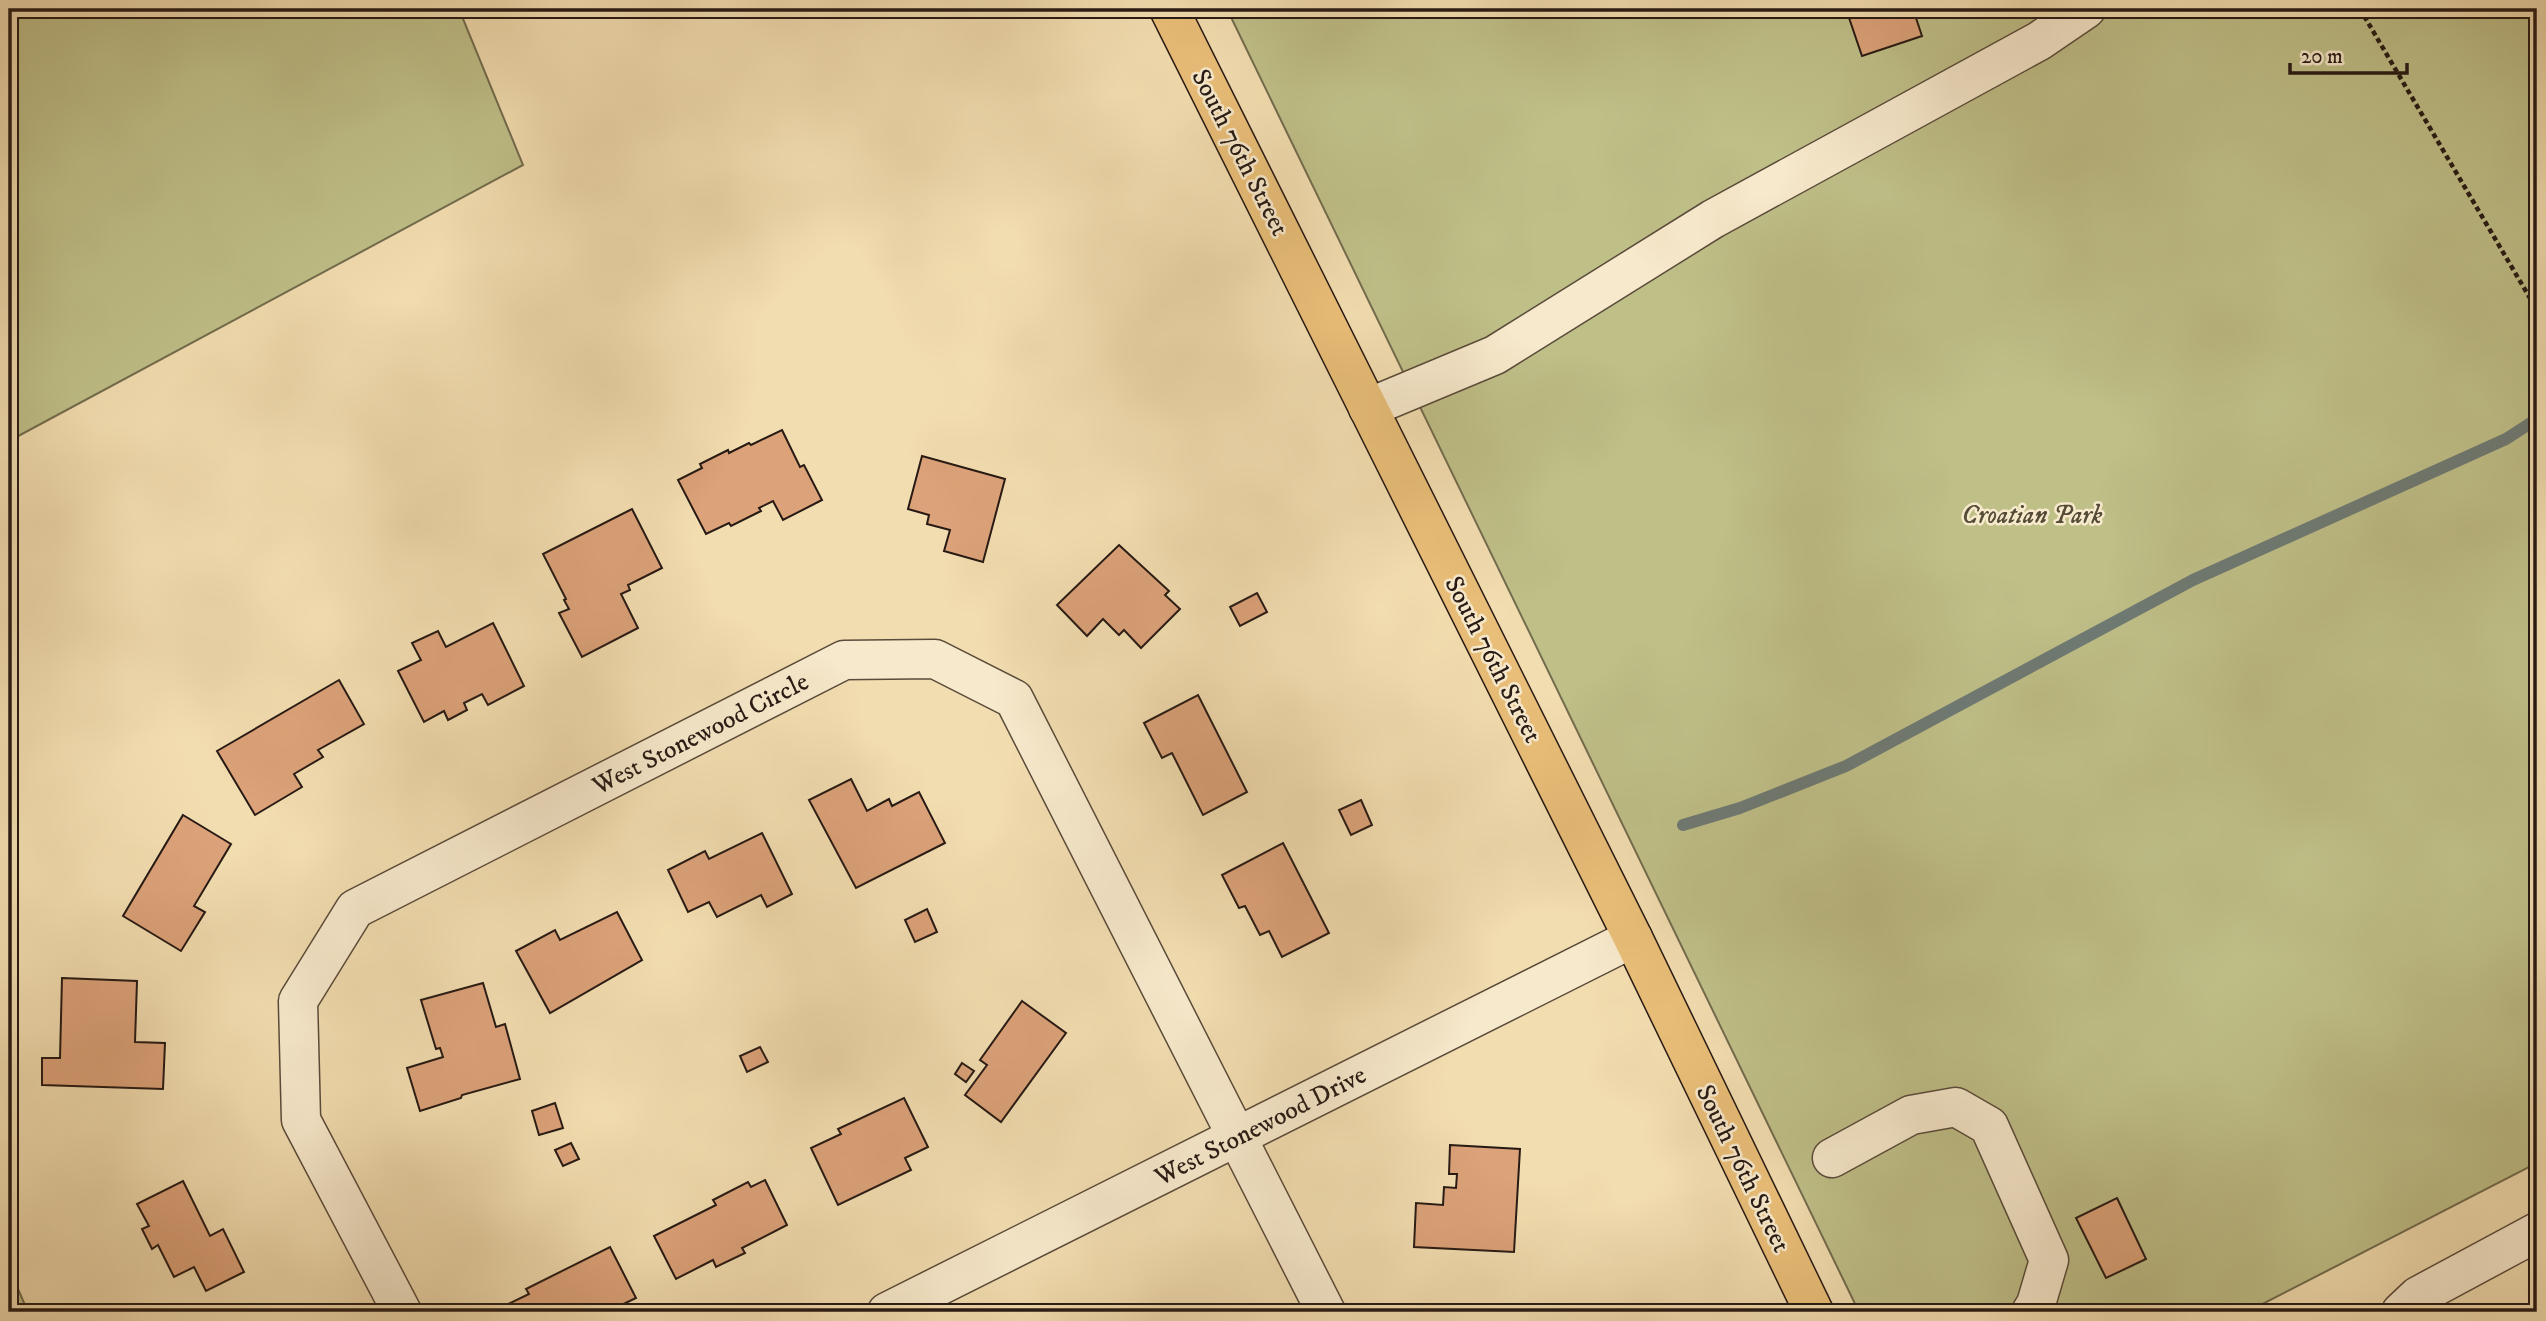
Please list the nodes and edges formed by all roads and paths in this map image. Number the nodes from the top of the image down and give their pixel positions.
1 (1169, 9) edge
2 (2086, 9) edge
3 (2360, 9) edge
4 (2537, 310) edge
5 (1368, 408) junction
6 (1633, 938) junction
7 (1237, 1137) junction
8 (1832, 1158) dead end
9 (2537, 1232) edge
10 (402, 1312) edge
11 (887, 1312) edge
12 (1326, 1312) edge
13 (1814, 1312) edge
14 (2031, 1312) edge
15 (2401, 1312) edge

1 - 5 main road, South 76th Street
2 - 5 street
3 - 4 path
5 - 6 main road, South 76th Street
6 - 7 street, West Stonewood Drive
6 - 13 main road, South 76th Street
7 - 10 street, West Stonewood Circle
7 - 11 street, West Stonewood Drive
7 - 12 street, West Stonewood Circle
8 - 14 street
9 - 15 street

